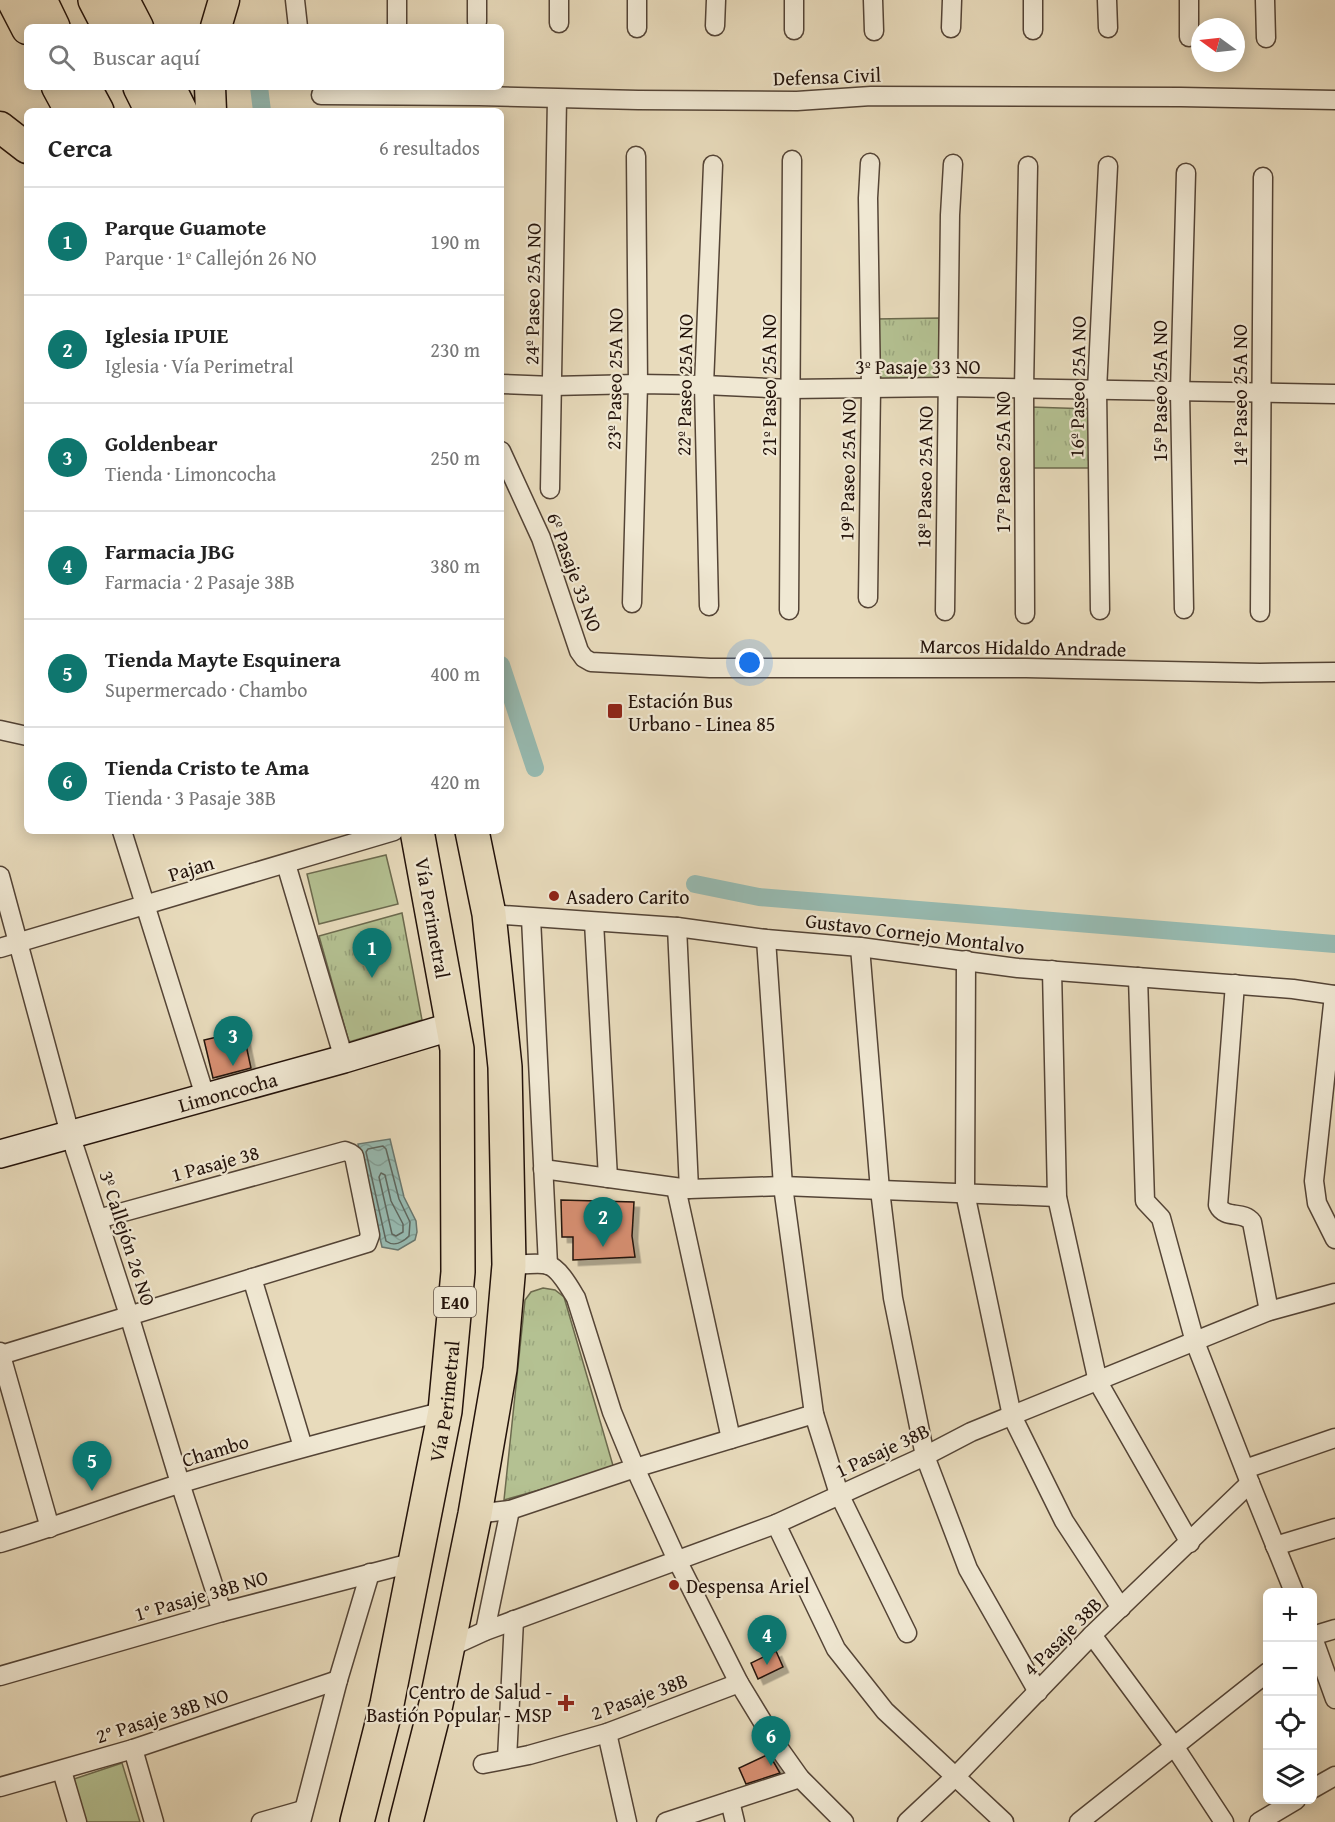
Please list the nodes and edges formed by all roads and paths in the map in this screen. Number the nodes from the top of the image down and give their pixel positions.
1 (12, 0) edge
2 (40, 0) edge
3 (95, 0) edge
4 (124, 0) edge
5 (224, 0) edge
6 (295, 0) edge
7 (398, 0) edge
8 (477, 0) edge
9 (559, 0) edge
10 (637, 0) edge
11 (716, 0) edge
12 (794, 0) edge
13 (873, 0) edge
14 (952, 0) edge
15 (1033, 0) edge
16 (1107, 0) edge
17 (1189, 0) edge
18 (1265, 0) edge
19 (477, 22) dead end
20 (559, 23) dead end
21 (24, 24) edge
22 (52, 24) edge
23 (107, 24) edge
24 (136, 24) edge
25 (217, 24) edge
26 (298, 24) edge
27 (397, 24) edge
28 (716, 26) dead end
29 (637, 28) dead end
30 (951, 28) dead end
31 (1108, 28) dead end
32 (794, 30) dead end
33 (1033, 30) dead end
34 (874, 31) dead end
35 (1189, 37) dead end
36 (1266, 38) dead end
37 (59, 90) edge
38 (86, 90) edge
39 (142, 90) edge
40 (172, 90) edge
41 (210, 90) edge
42 (320, 91) edge
43 (394, 97) edge
44 (557, 99) junction
45 (1335, 100) edge
46 (479, 103) edge
47 (68, 108) edge
48 (95, 108) edge
49 (150, 108) edge
50 (180, 108) edge
51 (211, 108) edge
52 (328, 108) edge
53 (0, 127) edge
54 (24, 146) edge
55 (636, 156) dead end
56 (792, 160) dead end
57 (870, 163) dead end
58 (952, 164) dead end
59 (713, 165) dead end
60 (1028, 166) dead end
61 (1108, 166) dead end
62 (1186, 173) dead end
63 (1263, 177) dead end
64 (504, 384) edge
65 (638, 384) junction
66 (704, 385) junction
67 (553, 386) junction
68 (948, 387) junction
69 (871, 388) junction
70 (790, 389) junction
71 (1024, 389) junction
72 (1097, 390) junction
73 (1180, 392) junction
74 (1261, 393) junction
75 (1335, 394) edge
76 (504, 458) edge
77 (550, 489) dead end
78 (868, 598) dead end
79 (632, 603) dead end
80 (709, 606) dead end
81 (789, 609) dead end
82 (1184, 609) dead end
83 (1100, 610) dead end
84 (945, 611) dead end
85 (1260, 612) dead end
86 (1025, 615) dead end
87 (710, 668) joint
88 (1335, 672) edge
89 (0, 730) edge
90 (24, 735) edge
91 (123, 834) edge
92 (384, 834) edge
93 (418, 834) edge
94 (473, 834) edge
95 (286, 864) junction
96 (0, 876) edge
97 (145, 906) junction
98 (489, 915) junction
99 (531, 918) junction
100 (594, 922) junction
101 (677, 927) junction
102 (766, 939) junction
103 (18, 943) junction
104 (860, 947) junction
105 (0, 948) edge
106 (966, 960) junction
107 (1052, 970) junction
108 (1138, 977) junction
109 (1235, 984) junction
110 (1335, 995) edge
111 (453, 1026) junction
112 (344, 1059) junction
113 (205, 1096) junction
114 (70, 1134) junction
115 (0, 1154) edge
116 (543, 1169) junction
117 (608, 1178) junction
118 (783, 1186) junction
119 (683, 1188) junction
120 (880, 1190) junction
121 (965, 1193) junction
122 (1057, 1197) junction
123 (98, 1219) junction
124 (1335, 1239) edge
125 (508, 1265) junction
126 (548, 1265) junction
127 (252, 1278) junction
128 (1335, 1293) edge
129 (1269, 1311) junction
130 (129, 1315) junction
131 (1195, 1342) junction
132 (1, 1353) edge
133 (1098, 1382) junction
134 (445, 1411) junction
135 (814, 1414) junction
136 (1012, 1416) junction
137 (1335, 1438) edge
138 (731, 1439) junction
139 (303, 1447) junction
140 (925, 1456) junction
141 (635, 1468) junction
142 (1247, 1476) junction
143 (180, 1484) junction
144 (839, 1494) junction
145 (510, 1510) junction
146 (475, 1514) junction
147 (776, 1524) junction
148 (50, 1528) junction
149 (1335, 1528) edge
150 (0, 1543) edge
151 (1190, 1543) junction
152 (1275, 1546) junction
153 (677, 1560) junction
154 (415, 1562) junction
155 (370, 1573) junction
156 (1292, 1588) edge
157 (1121, 1608) junction
158 (222, 1612) junction
159 (514, 1620) junction
160 (1335, 1629) edge
161 (485, 1631) junction
162 (907, 1633) dead end
163 (1092, 1635) junction
164 (1317, 1635) edge
165 (1315, 1642) edge
166 (448, 1647) junction
167 (0, 1676) edge
168 (1263, 1676) edge
169 (338, 1680) junction
170 (739, 1683) junction
171 (1038, 1692) junction
172 (1335, 1700) edge
173 (607, 1733) junction
174 (1174, 1746) junction
175 (133, 1749) junction
176 (507, 1759) junction
177 (483, 1764) dead end
178 (62, 1771) junction
179 (1335, 1776) edge
180 (955, 1777) junction
181 (800, 1778) junction
182 (1317, 1786) edge
183 (0, 1787) edge
184 (730, 1801) junction
185 (1289, 1804) edge
186 (302, 1816) edge
187 (77, 1822) edge
188 (154, 1822) edge
189 (261, 1822) edge
190 (357, 1822) edge
191 (406, 1822) edge
192 (627, 1822) edge
193 (666, 1822) edge
194 (735, 1822) edge
195 (844, 1822) edge
196 (907, 1822) edge
197 (1004, 1822) edge
198 (1079, 1822) edge
199 (1224, 1822) edge
200 (1259, 1822) edge

1 - 21 main road
2 - 22 highway
3 - 23 highway
4 - 24 main road
5 - 25 main road
6 - 26 street
7 - 27 street
8 - 19 street
9 - 20 street
10 - 29 street
11 - 28 street
12 - 32 street
13 - 34 street
14 - 30 street
15 - 33 street
16 - 31 street
17 - 35 street
18 - 36 street
37 - 47 main road
38 - 48 highway
39 - 49 highway
40 - 50 main road
41 - 51 main road
42 - 43 street, Defensa Civil
42 - 52 street
43 - 46 street, Defensa Civil
44 - 45 street, Defensa Civil
44 - 46 street, Defensa Civil
44 - 67 street, 24º Paseo 25A NO
53 - 54 main road
55 - 65 street, 23º Paseo 25A NO
56 - 70 street, 21º Paseo 25A NO
57 - 69 street, 19º Paseo 25A NO
58 - 68 street, 18º Paseo 25A NO
59 - 66 street, 22º Paseo 25A NO
60 - 71 street, 17º Paseo 25A NO
61 - 72 street, 16º Paseo 25A NO
62 - 73 street, 15º Paseo 25A NO
63 - 74 street, 14º Paseo 25A NO
64 - 67 street, 3º Pasaje 33 NO
65 - 66 street, 3º Pasaje 33 NO
65 - 67 street, 3º Pasaje 33 NO
65 - 79 street, 23º Paseo 25A NO
66 - 70 street, 3º Pasaje 33 NO
66 - 80 street, 22º Paseo 25A NO
67 - 77 street, 24º Paseo 25A NO
68 - 69 street, 3º Pasaje 33 NO
68 - 71 street, 3º Pasaje 33 NO
68 - 84 street, 18º Paseo 25A NO
69 - 70 street, 3º Pasaje 33 NO
69 - 78 street, 19º Paseo 25A NO
70 - 81 street, 21º Paseo 25A NO
71 - 72 street, 3º Pasaje 33 NO
71 - 86 street, 17º Paseo 25A NO
72 - 73 street, 3º Pasaje 33 NO
72 - 83 street, 16º Paseo 25A NO
73 - 74 street, 3º Pasaje 33 NO
73 - 82 street, 15º Paseo 25A NO
74 - 75 street, 3º Pasaje 33 NO
74 - 85 street, 14º Paseo 25A NO
76 - 87 street, 6º Pasaje 33 NO
87 - 88 street, Marcos Hidaldo Andrade
89 - 90 street
91 - 97 street
92 - 95 street, Pajan
93 - 111 highway, Vía Perimetral / E40
94 - 98 highway, E40
95 - 97 street, Pajan
95 - 112 street
96 - 103 street, 3º Callejón 26 NO
97 - 103 street, Pajan
97 - 113 street
98 - 99 street, Gustavo Cornejo Montalvo
98 - 125 highway, E40
99 - 100 street, Gustavo Cornejo Montalvo
99 - 116 street
100 - 101 street, Gustavo Cornejo Montalvo
100 - 117 street
101 - 102 street, Gustavo Cornejo Montalvo
101 - 119 street
102 - 104 street, Gustavo Cornejo Montalvo
102 - 118 street
103 - 105 street, Pajan
103 - 114 street, 3º Callejón 26 NO
104 - 106 street, Gustavo Cornejo Montalvo
104 - 120 street
106 - 107 street, Gustavo Cornejo Montalvo
106 - 121 street
107 - 108 street, Gustavo Cornejo Montalvo
107 - 122 street
108 - 109 street, Gustavo Cornejo Montalvo
108 - 131 street
109 - 110 street, Gustavo Cornejo Montalvo
109 - 129 street
110 - 124 street
111 - 112 street, Limoncocha
111 - 134 highway, Vía Perimetral / E40
112 - 113 street, Limoncocha
113 - 114 street, Limoncocha
114 - 115 street, Limoncocha
114 - 123 street, 3º Callejón 26 NO
116 - 117 street
116 - 126 street
117 - 119 street
118 - 119 street
118 - 120 street
118 - 135 street
119 - 138 street
120 - 121 street
120 - 140 street
121 - 122 street
121 - 136 street
122 - 133 street
123 - 127 street, 1 Pasaje 38
123 - 130 street, 3º Callejón 26 NO
125 - 126 street
125 - 146 highway, E40
126 - 141 street
127 - 130 street
127 - 139 street
128 - 129 street, 1 Pasaje 38B
129 - 131 street, 1 Pasaje 38B
130 - 132 street
130 - 143 street, 3º Callejón 26 NO
131 - 133 street, 1 Pasaje 38B
131 - 142 street
132 - 148 street
133 - 136 street, 1 Pasaje 38B
133 - 151 street
134 - 139 street, Chambo
134 - 154 highway, Vía Perimetral / E40
135 - 138 street
135 - 144 street
136 - 140 street, 1 Pasaje 38B
136 - 157 street
137 - 142 street, 4 Pasaje 38B
138 - 141 street
139 - 143 street, Chambo
140 - 144 street, 1 Pasaje 38B
140 - 171 street
141 - 145 street
141 - 153 street
142 - 151 street, 4 Pasaje 38B
142 - 152 street
143 - 148 street, Chambo
143 - 158 street, 3º Callejón 26 NO
144 - 147 street, 1 Pasaje 38B
144 - 162 street
145 - 146 street
145 - 161 street
146 - 166 highway, E40
147 - 153 street, 1 Pasaje 38B
147 - 180 street
148 - 150 street, Chambo
149 - 152 street
151 - 157 street, 4 Pasaje 38B
152 - 156 street
153 - 159 street, 1 Pasaje 38B
153 - 170 street
154 - 155 street, 1° Pasaje 38B NO
154 - 190 highway, Vía Perimetral / E40
155 - 158 street, 1° Pasaje 38B NO
155 - 169 street
157 - 163 street, 4 Pasaje 38B
158 - 167 street, 1° Pasaje 38B NO
159 - 161 street, 1 Pasaje 38B
159 - 176 street
160 - 164 street
161 - 166 street, 1 Pasaje 38B
163 - 171 street, 4 Pasaje 38B
163 - 174 street
165 - 172 street
166 - 191 highway, E40
168 - 174 street
169 - 175 street, 2° Pasaje 38B NO
169 - 186 street
170 - 173 street, 2 Pasaje 38B
170 - 181 street
171 - 180 street, 4 Pasaje 38B
173 - 176 street, 2 Pasaje 38B
173 - 192 street
174 - 198 street
174 - 199 street
175 - 178 street, 2° Pasaje 38B NO
175 - 188 street
176 - 177 street, 2 Pasaje 38B
178 - 183 street, 2° Pasaje 38B NO
178 - 187 street
179 - 182 street
180 - 196 street, 4 Pasaje 38B
180 - 197 street
181 - 184 street
181 - 195 street
184 - 193 street
184 - 194 street
185 - 200 street
186 - 189 street

